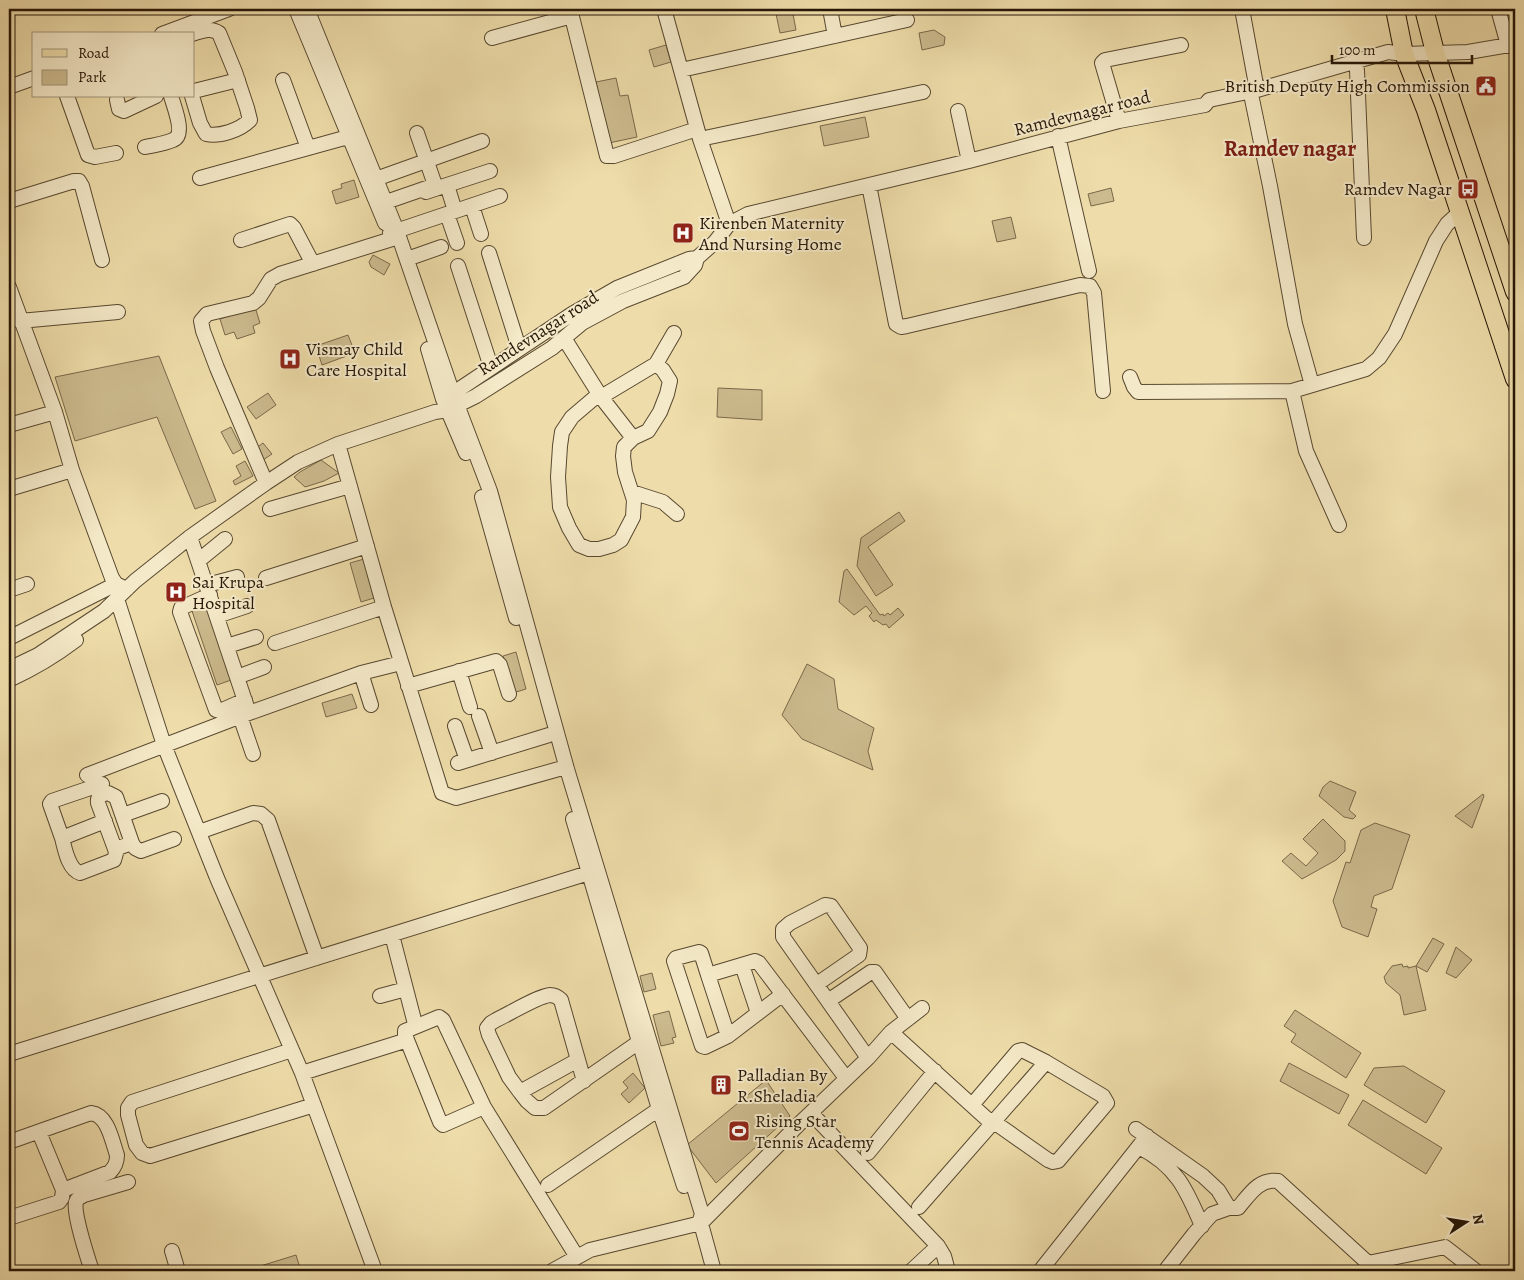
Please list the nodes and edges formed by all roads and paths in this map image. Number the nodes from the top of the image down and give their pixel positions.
1 (229, 9) edge
2 (296, 9) edge
3 (307, 9) edge
4 (664, 9) edge
5 (830, 9) edge
6 (1242, 9) edge
7 (1395, 9) edge
8 (1424, 9) edge
9 (1498, 9) edge
10 (571, 12) edge
11 (907, 20) dead end
12 (167, 32) edge
13 (195, 33) edge
14 (835, 36) junction
15 (492, 38) dead end
16 (1181, 45) dead end
17 (1513, 46) edge
18 (1435, 52) junction
19 (1404, 54) junction
20 (680, 70) junction
21 (1357, 70) junction
22 (236, 76) junction
23 (32, 79) edge
24 (283, 80) dead end
25 (195, 83) edge
26 (9, 87) edge
27 (195, 91) edge
28 (923, 92) dead end
29 (1254, 94) junction
30 (68, 98) edge
31 (114, 98) edge
32 (152, 98) edge
33 (172, 98) edge
34 (193, 98) edge
35 (958, 111) dead end
36 (1119, 121) junction
37 (417, 134) dead end
38 (699, 134) junction
39 (348, 136) junction
40 (1058, 136) junction
41 (482, 141) dead end
42 (145, 147) dead end
43 (308, 148) junction
44 (116, 154) dead end
45 (426, 161) junction
46 (969, 161) junction
47 (490, 171) dead end
48 (200, 178) dead end
49 (372, 180) junction
50 (447, 185) junction
51 (869, 185) junction
52 (500, 196) dead end
53 (9, 201) edge
54 (387, 203) junction
55 (472, 206) junction
56 (451, 213) junction
57 (1459, 213) junction
58 (729, 224) junction
59 (393, 234) junction
60 (481, 234) dead end
61 (1364, 238) dead end
62 (241, 240) dead end
63 (457, 243) dead end
64 (441, 247) dead end
65 (489, 253) dead end
66 (697, 258) junction
67 (407, 259) junction
68 (102, 260) dead end
69 (312, 264) junction
70 (458, 266) dead end
71 (1089, 271) dead end
72 (9, 287) edge
73 (1515, 292) edge
74 (118, 312) dead end
75 (16, 316) edge
76 (674, 333) dead end
77 (564, 338) junction
78 (519, 348) junction
79 (656, 364) junction
80 (491, 367) junction
81 (1130, 377) dead end
82 (1515, 379) edge
83 (1312, 385) junction
84 (1103, 391) dead end
85 (1292, 391) junction
86 (600, 396) junction
87 (447, 404) junction
88 (54, 412) junction
89 (9, 425) edge
90 (633, 438) junction
91 (338, 444) junction
92 (72, 470) junction
93 (266, 483) junction
94 (350, 486) junction
95 (9, 489) edge
96 (632, 492) junction
97 (270, 509) dead end
98 (677, 514) dead end
99 (1338, 525) dead end
100 (190, 537) junction
101 (225, 539) dead end
102 (367, 546) junction
103 (198, 561) junction
104 (237, 577) dead end
105 (266, 578) dead end
106 (27, 584) dead end
107 (9, 590) edge
108 (209, 590) junction
109 (120, 591) junction
110 (246, 606) dead end
111 (384, 607) junction
112 (104, 611) junction
113 (217, 616) junction
114 (256, 637) dead end
115 (9, 638) edge
116 (275, 642) dead end
117 (227, 646) junction
118 (401, 663) junction
119 (264, 667) dead end
120 (9, 669) edge
121 (459, 671) junction
122 (362, 673) junction
123 (237, 677) junction
124 (9, 680) edge
125 (408, 686) junction
126 (509, 694) dead end
127 (371, 705) dead end
128 (244, 710) junction
129 (455, 726) dead end
130 (549, 735) junction
131 (164, 745) junction
132 (492, 753) junction
133 (253, 754) dead end
134 (563, 768) junction
135 (98, 781) junction
136 (162, 801) dead end
137 (123, 816) junction
138 (105, 822) junction
139 (199, 832) junction
140 (62, 838) junction
141 (174, 839) dead end
142 (132, 843) junction
143 (115, 849) junction
144 (593, 872) junction
145 (392, 935) junction
146 (317, 958) junction
147 (742, 965) junction
148 (708, 975) junction
149 (260, 976) junction
150 (816, 984) junction
151 (406, 989) junction
152 (782, 994) junction
153 (380, 996) dead end
154 (828, 1001) junction
155 (922, 1008) dead end
156 (758, 1013) junction
157 (908, 1019) junction
158 (414, 1020) dead end
159 (891, 1032) junction
160 (728, 1036) junction
161 (401, 1042) dead end
162 (639, 1042) junction
163 (292, 1050) junction
164 (9, 1054) edge
165 (868, 1058) junction
166 (578, 1060) junction
167 (1046, 1062) junction
168 (935, 1071) junction
169 (302, 1073) junction
170 (846, 1078) junction
171 (584, 1081) junction
172 (520, 1092) junction
173 (314, 1105) junction
174 (972, 1105) junction
175 (484, 1107) junction
176 (659, 1109) junction
177 (811, 1112) junction
178 (994, 1122) junction
179 (40, 1132) junction
180 (1141, 1137) junction
181 (9, 1142) edge
182 (868, 1153) dead end
183 (128, 1182) dead end
184 (548, 1185) dead end
185 (62, 1190) junction
186 (919, 1206) dead end
187 (1230, 1208) junction
188 (9, 1218) edge
189 (700, 1221) junction
190 (1202, 1226) junction
191 (938, 1246) junction
192 (172, 1251) dead end
193 (577, 1257) junction
194 (92, 1271) edge
195 (178, 1271) edge
196 (376, 1271) edge
197 (552, 1271) edge
198 (714, 1271) edge
199 (912, 1271) edge
200 (948, 1271) edge
201 (1040, 1271) edge
202 (1166, 1271) edge
203 (1476, 1271) edge

1 - 12 street
2 - 39 street
3 - 49 street
4 - 20 street
5 - 14 street
6 - 29 street
7 - 19 main road
8 - 18 main road
9 - 17 street
10 - 15 street
10 - 38 street
11 - 14 street
13 - 22 street
14 - 20 street
16 - 36 street
17 - 18 street, Ramdevnagar road
18 - 19 street, Ramdevnagar road
18 - 73 main road
19 - 21 street, Ramdevnagar road
19 - 29 street, Ramdevnagar road
19 - 57 main road
20 - 38 street
21 - 29 street, Ramdevnagar road
21 - 61 street
22 - 25 street
22 - 27 street
22 - 34 street
23 - 26 street
24 - 43 street
28 - 38 street
29 - 36 street, Ramdevnagar road
29 - 83 street
30 - 44 street
31 - 32 street
33 - 42 street
35 - 46 street
36 - 40 street, Ramdevnagar road
37 - 45 street
38 - 58 street
39 - 43 street
39 - 49 street
40 - 46 street, Ramdevnagar road
40 - 71 street
41 - 45 street
43 - 48 street
45 - 49 street
45 - 54 street
46 - 51 street, Ramdevnagar road
47 - 50 street
49 - 54 street
49 - 59 street
50 - 54 street
50 - 56 street
51 - 58 street, Ramdevnagar road
51 - 84 street
52 - 55 street
53 - 68 street
54 - 59 street
55 - 56 street
55 - 60 street
56 - 59 street
56 - 63 street
57 - 82 main road
57 - 83 street
58 - 66 street, Ramdevnagar road
59 - 67 street
59 - 69 street
59 - 87 street
62 - 69 street
64 - 67 street
65 - 78 street
66 - 77 street, Ramdevnagar road
66 - 78 street, Ramdevnagar road
67 - 87 street
69 - 93 street
70 - 80 street
72 - 75 street
74 - 75 street
75 - 88 street
76 - 79 street
77 - 86 street
77 - 87 street, Ramdevnagar road
78 - 80 street, Ramdevnagar road
79 - 86 street
79 - 90 street
80 - 87 street, Ramdevnagar road
81 - 85 street
83 - 85 street
85 - 99 street
86 - 90 street
86 - 96 street
87 - 91 street
87 - 130 street
87 - 134 street
88 - 89 street
88 - 92 street
90 - 96 street
91 - 93 street
91 - 94 street
92 - 95 street
92 - 109 street
93 - 100 street
94 - 97 street
94 - 102 street
96 - 98 street
100 - 103 street
100 - 109 street
101 - 103 street
102 - 105 street
102 - 111 street
103 - 108 street
104 - 108 street
106 - 107 street
108 - 113 street
108 - 128 street
109 - 112 street
109 - 115 street
109 - 131 street
110 - 113 street
111 - 116 street
111 - 118 street
112 - 120 street
112 - 124 street
113 - 117 street
114 - 117 street
117 - 123 street
118 - 122 street
118 - 125 street
119 - 123 street
121 - 125 street
121 - 126 street
121 - 132 street
122 - 127 street
122 - 128 street
123 - 128 street
125 - 134 street
128 - 131 street
128 - 133 street
129 - 132 street
130 - 132 street
130 - 134 street
131 - 135 street
131 - 139 street
134 - 144 street
135 - 137 street
135 - 138 street
135 - 140 street
136 - 137 street
137 - 142 street
138 - 140 street
138 - 143 street
139 - 146 street
139 - 149 street
140 - 143 street
141 - 142 street
142 - 143 street
144 - 145 street
144 - 162 street
144 - 189 street
145 - 146 street
145 - 151 street
146 - 149 street
147 - 148 street
147 - 152 street
147 - 156 street
148 - 160 street
148 - 160 street
149 - 163 street
149 - 164 street
150 - 150 street
150 - 154 street
151 - 153 street
151 - 158 street
152 - 156 street
152 - 170 street
154 - 157 street
154 - 165 street
155 - 157 street
156 - 160 street
157 - 159 street
159 - 165 street
159 - 168 street
161 - 169 street
162 - 171 street
162 - 176 street
163 - 169 street
163 - 173 street
165 - 170 street
166 - 171 street
166 - 172 street
166 - 172 street
167 - 174 street
167 - 178 street
167 - 178 street
168 - 174 street
168 - 182 street
169 - 173 street
170 - 177 street
171 - 172 street
173 - 196 street
174 - 178 street
175 - 175 street
175 - 193 street
176 - 184 street
176 - 189 street
177 - 189 street
177 - 191 street
178 - 186 street
179 - 181 street
179 - 185 street
179 - 185 street
180 - 187 street
180 - 190 street
180 - 201 street
183 - 194 street
185 - 188 street
187 - 190 street
187 - 203 street
189 - 193 street
189 - 198 street
190 - 202 street
191 - 199 street
191 - 200 street
192 - 195 street
193 - 197 street

